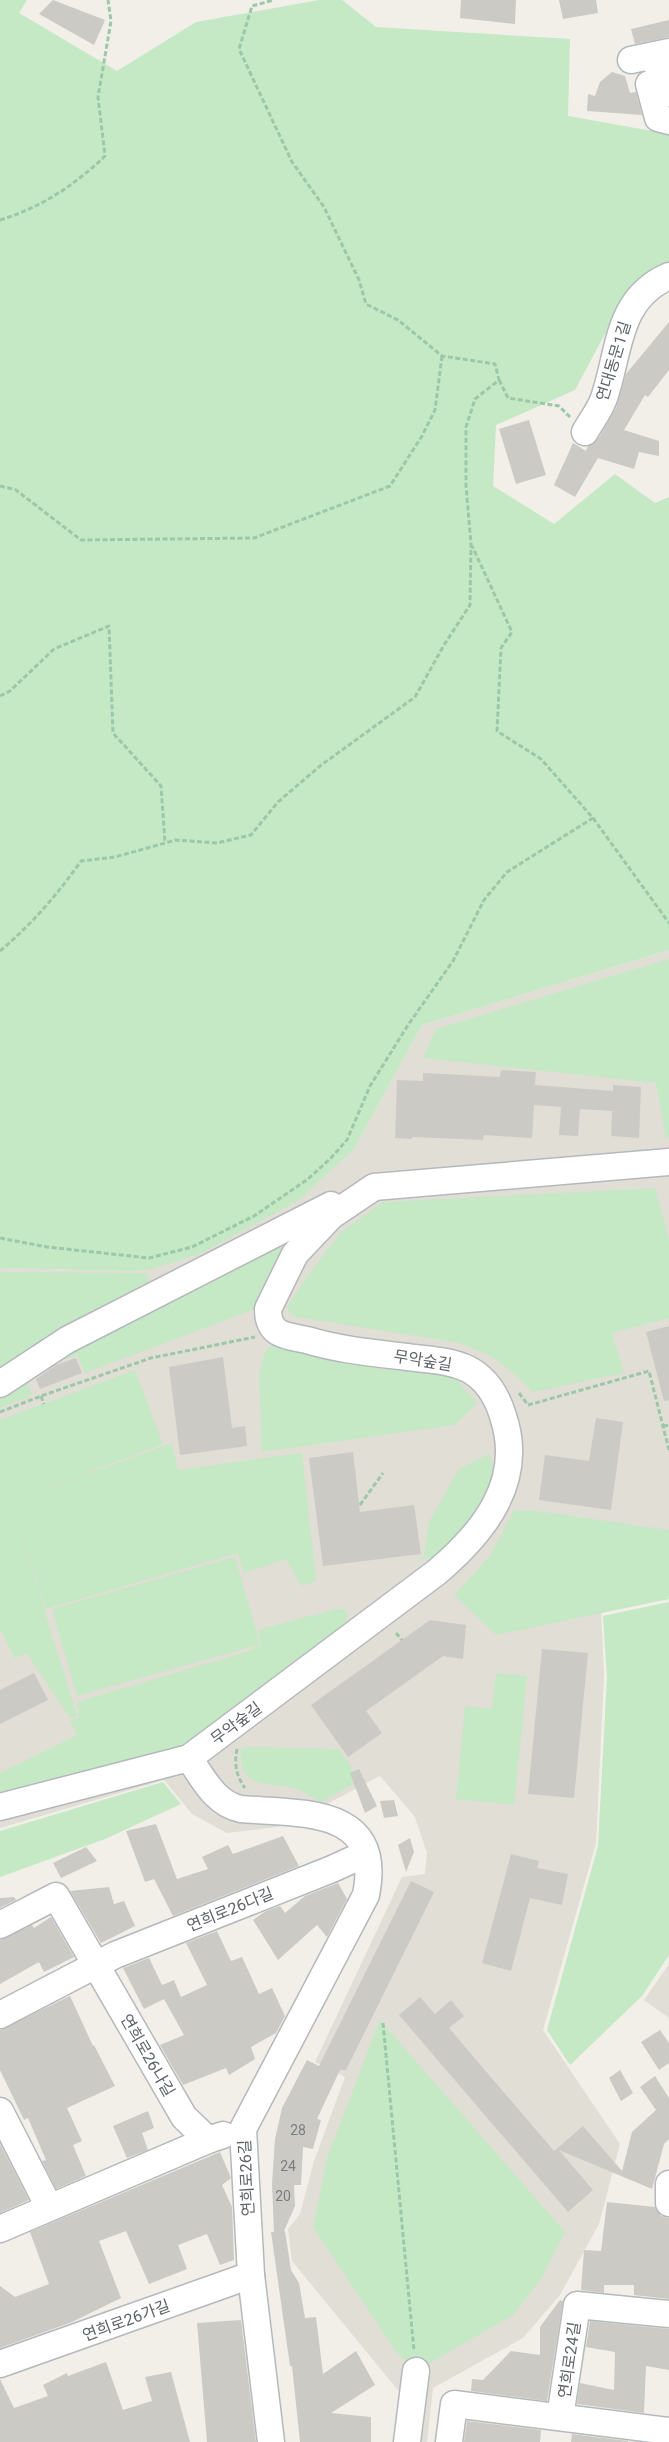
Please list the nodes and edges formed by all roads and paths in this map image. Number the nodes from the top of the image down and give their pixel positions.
1 (108, 0) edge
2 (274, 0) edge
3 (652, 56) edge
4 (659, 89) edge
5 (669, 121) edge
6 (0, 220) edge
7 (669, 276) edge
8 (442, 356) junction
9 (500, 380) junction
10 (585, 432) joint
11 (0, 486) edge
12 (471, 544) junction
13 (0, 696) edge
14 (593, 818) junction
15 (165, 843) junction
16 (669, 923) edge
17 (0, 951) edge
18 (669, 1162) edge
19 (340, 1210) junction
20 (0, 1238) edge
21 (260, 1339) dead end
22 (0, 1384) edge
23 (40, 1396) junction
24 (44, 1404) dead end
25 (528, 1405) dead end
26 (0, 1412) edge
27 (669, 1424) edge
28 (663, 1426) junction
29 (669, 1450) edge
30 (383, 1474) dead end
31 (360, 1505) dead end
32 (396, 1633) dead end
33 (402, 1640) dead end
34 (189, 1758) junction
35 (0, 1807) edge
36 (365, 1854) junction
37 (0, 1925) edge
38 (96, 1965) junction
39 (0, 2014) edge
40 (383, 2023) dead end
41 (0, 2111) edge
42 (243, 2129) junction
43 (208, 2140) junction
44 (669, 2184) edge
45 (669, 2203) edge
46 (50, 2207) junction
47 (0, 2229) edge
48 (252, 2275) junction
49 (669, 2314) edge
50 (0, 2365) edge
51 (416, 2371) joint
52 (560, 2417) junction
53 (669, 2431) edge
54 (271, 2442) edge
55 (407, 2442) edge
56 (449, 2442) edge

1 - 6 path
2 - 8 path
3 - 4 street
4 - 5 street
7 - 10 street, 연대동문1길
8 - 9 path
8 - 11 path
9 - 10 path
9 - 12 path
12 - 14 path
12 - 15 path
13 - 15 path
14 - 16 path
14 - 20 path
15 - 17 path
18 - 19 street, 무악숲길
19 - 22 street
19 - 34 street, 무악숲길
21 - 23 path
23 - 24 path
23 - 26 path
25 - 28 path
27 - 28 path
28 - 29 path
30 - 31 path
32 - 33 path
34 - 35 street
34 - 36 street
36 - 38 street, 연희로26다길
36 - 42 street, 연희로26길
37 - 38 street
38 - 39 street, 연희로26다길
38 - 43 street, 연희로26나길
40 - 51 path
41 - 46 street
42 - 43 street
42 - 48 street, 연희로26길
43 - 46 street
44 - 45 street
46 - 47 street
48 - 50 street, 연희로26가길
48 - 54 street, 연희로26길
49 - 52 street, 연희로24길
51 - 55 street
52 - 53 street, 연희로24길
52 - 56 street, 연희로24길

